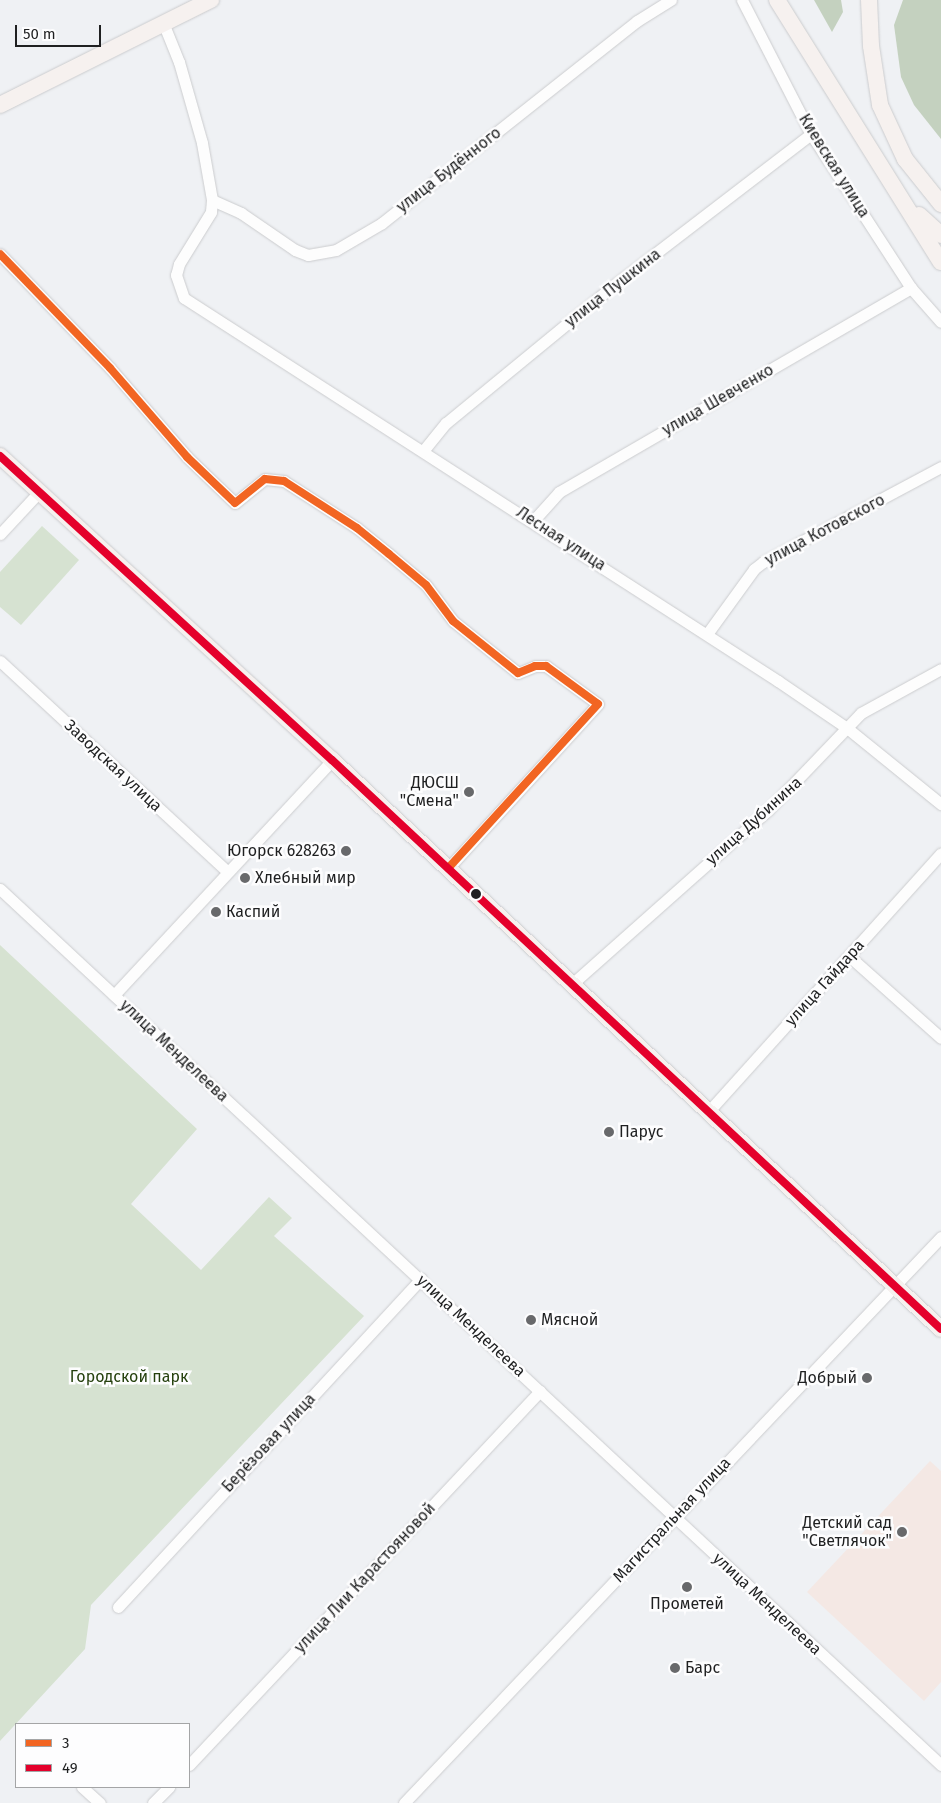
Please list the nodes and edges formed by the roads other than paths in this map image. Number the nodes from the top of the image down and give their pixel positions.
1 (211, 0) edge
2 (671, 0) edge
3 (742, 0) edge
4 (777, 0) edge
5 (869, 0) edge
6 (880, 0) edge
7 (164, 25) junction
8 (871, 46) junction
9 (0, 105) edge
10 (811, 134) junction
11 (894, 188) junction
12 (212, 200) junction
13 (941, 204) edge
14 (941, 235) edge
15 (0, 254) edge
16 (941, 262) edge
17 (911, 288) junction
18 (941, 322) edge
19 (423, 451) junction
20 (0, 456) edge
21 (941, 467) edge
22 (39, 492) junction
23 (533, 521) junction
24 (0, 534) edge
25 (707, 634) junction
26 (0, 661) edge
27 (941, 669) edge
28 (848, 728) junction
29 (332, 760) junction
30 (941, 804) edge
31 (941, 853) edge
32 (448, 868) junction
33 (227, 871) junction
34 (0, 889) edge
35 (849, 956) junction
36 (572, 984) junction
37 (114, 995) junction
38 (941, 1038) edge
39 (708, 1112) junction
40 (941, 1237) edge
41 (421, 1279) junction
42 (893, 1284) junction
43 (941, 1329) edge
44 (540, 1391) junction
45 (675, 1517) junction
46 (118, 1607) dead end
47 (190, 1764) edge
48 (941, 1765) edge
49 (83, 1788) edge
50 (168, 1788) edge
51 (100, 1803) edge
52 (153, 1803) edge
53 (404, 1803) edge

1 - 7 street
2 - 12 street, улица Будённого
3 - 10 street, Киевская улица
4 - 11 street
5 - 8 street
6 - 8 street
7 - 9 street
7 - 12 street
8 - 13 street
10 - 17 street, Киевская улица
10 - 19 street, улица Пушкина
11 - 14 street
11 - 16 street
12 - 19 street, Лесная улица
15 - 32 street
17 - 18 street, Киевская улица
17 - 23 street, улица Шевченко
19 - 23 street, Лесная улица
20 - 22 street
21 - 25 street, улица Котовского
22 - 24 street
22 - 29 street
23 - 25 street, Лесная улица
25 - 28 street, Лесная улица
26 - 33 street, Заводская улица
27 - 28 street, улица Дубинина
28 - 30 street, Лесная улица
28 - 36 street, улица Дубинина
29 - 32 street
29 - 33 street
31 - 35 street, улица Гайдара
32 - 36 street
33 - 37 street
34 - 37 street, улица Менделеева
35 - 38 street
35 - 39 street, улица Гайдара
36 - 39 street
37 - 41 street, улица Менделеева
39 - 42 street
40 - 42 street, Магистральная улица
41 - 44 street, улица Менделеева
41 - 46 street, Берёзовая улица
42 - 43 street
42 - 45 street, Магистральная улица
44 - 45 street, улица Менделеева
44 - 47 street, улица Лии Карастояновой
45 - 48 street, улица Менделеева
45 - 53 street, Магистральная улица
49 - 51 street
50 - 52 street

